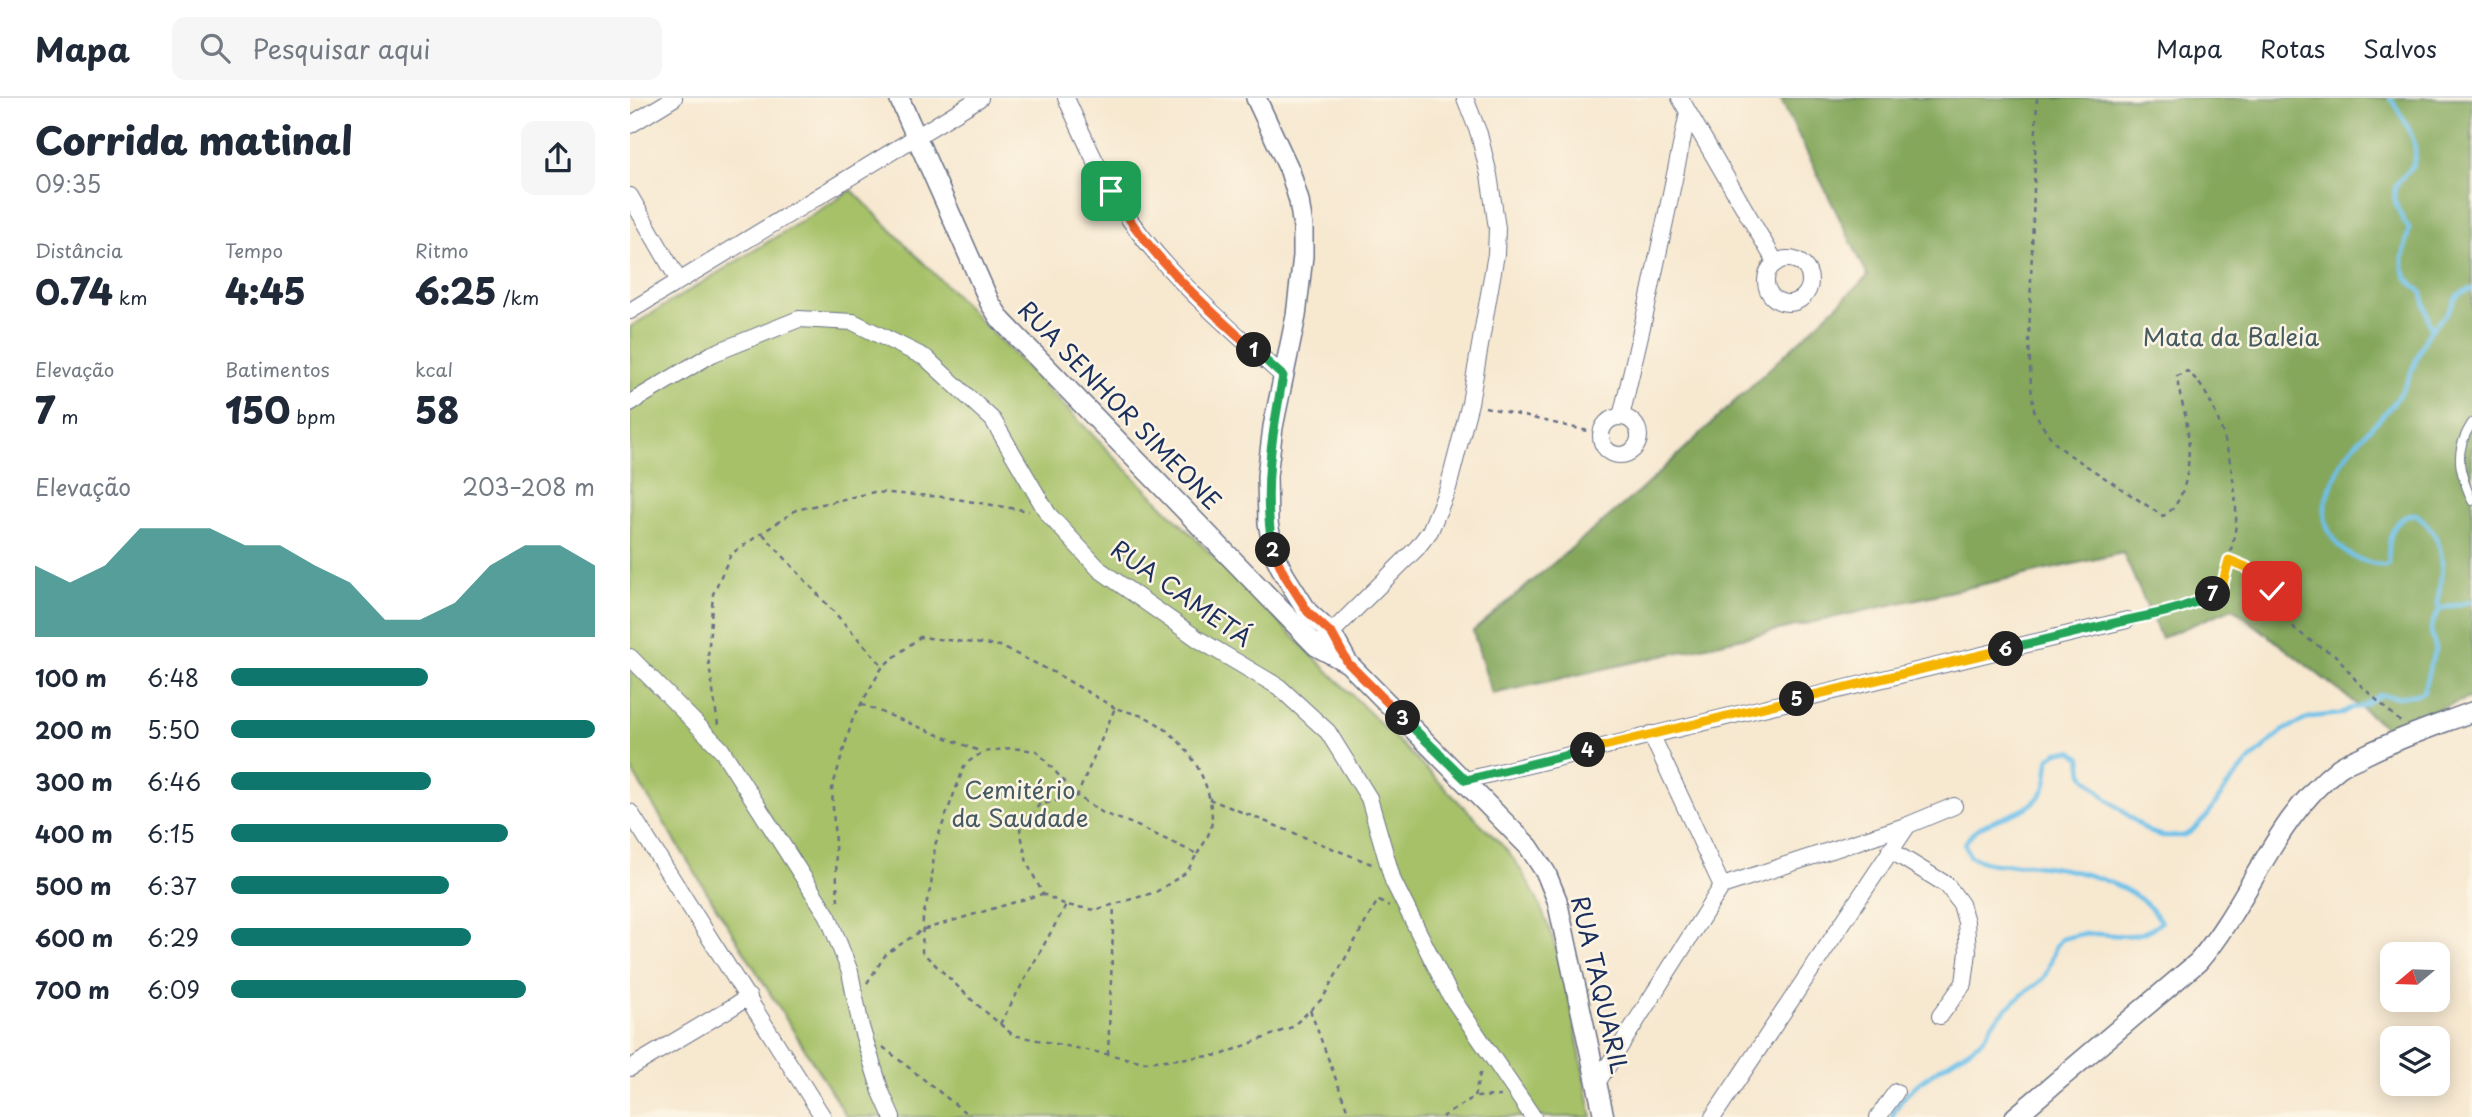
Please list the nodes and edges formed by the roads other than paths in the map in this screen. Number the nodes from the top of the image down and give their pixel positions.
1 (674, 98) edge
2 (899, 98) edge
3 (980, 98) edge
4 (1066, 98) edge
5 (1256, 98) edge
6 (1465, 98) edge
7 (1680, 98) edge
8 (1688, 113) junction
9 (630, 125) edge
10 (917, 135) junction
11 (630, 197) edge
12 (1776, 262) dead end
13 (679, 281) junction
14 (630, 311) edge
15 (1283, 376) junction
16 (630, 403) edge
17 (1621, 417) junction
18 (2472, 423) edge
19 (2472, 501) edge
20 (2127, 620) road end
21 (1332, 634) junction
22 (1316, 646) junction
23 (630, 657) edge
24 (1348, 663) junction
25 (2472, 712) edge
26 (1651, 734) junction
27 (1466, 780) junction
28 (1954, 806) dead end
29 (630, 812) edge
30 (1908, 825) junction
31 (1890, 850) junction
32 (1722, 886) junction
33 (749, 997) junction
34 (1940, 1016) dead end
35 (630, 1068) edge
36 (1597, 1083) junction
37 (1896, 1092) dead end
38 (823, 1117) edge
39 (892, 1117) edge
40 (1533, 1117) edge
41 (1604, 1117) edge
42 (1713, 1117) edge
43 (1878, 1117) edge
44 (2015, 1117) edge

1 - 9 street
2 - 10 street, RUA SENHOR SIMEONE
3 - 10 street
4 - 15 street
5 - 15 street, RUA TAQUARIL
6 - 21 street
7 - 8 street
8 - 12 street
8 - 17 street
10 - 13 street
10 - 22 street, RUA SENHOR SIMEONE
11 - 13 street
13 - 14 street
15 - 21 street, RUA TAQUARIL
16 - 40 street, RUA CAMETÁ
17 - 17 street
18 - 19 lane
20 - 26 street
21 - 22 street
21 - 24 street, RUA TAQUARIL
22 - 24 street, RUA SENHOR SIMEONE
23 - 39 street
24 - 27 street, RUA TAQUARIL
25 - 44 street
26 - 27 street
26 - 32 street
27 - 36 street, RUA TAQUARIL
28 - 30 street
29 - 33 street
30 - 31 street
30 - 32 street
31 - 34 street
31 - 42 street
32 - 36 street
33 - 35 street
33 - 38 street
36 - 41 street, RUA TAQUARIL
37 - 43 street

